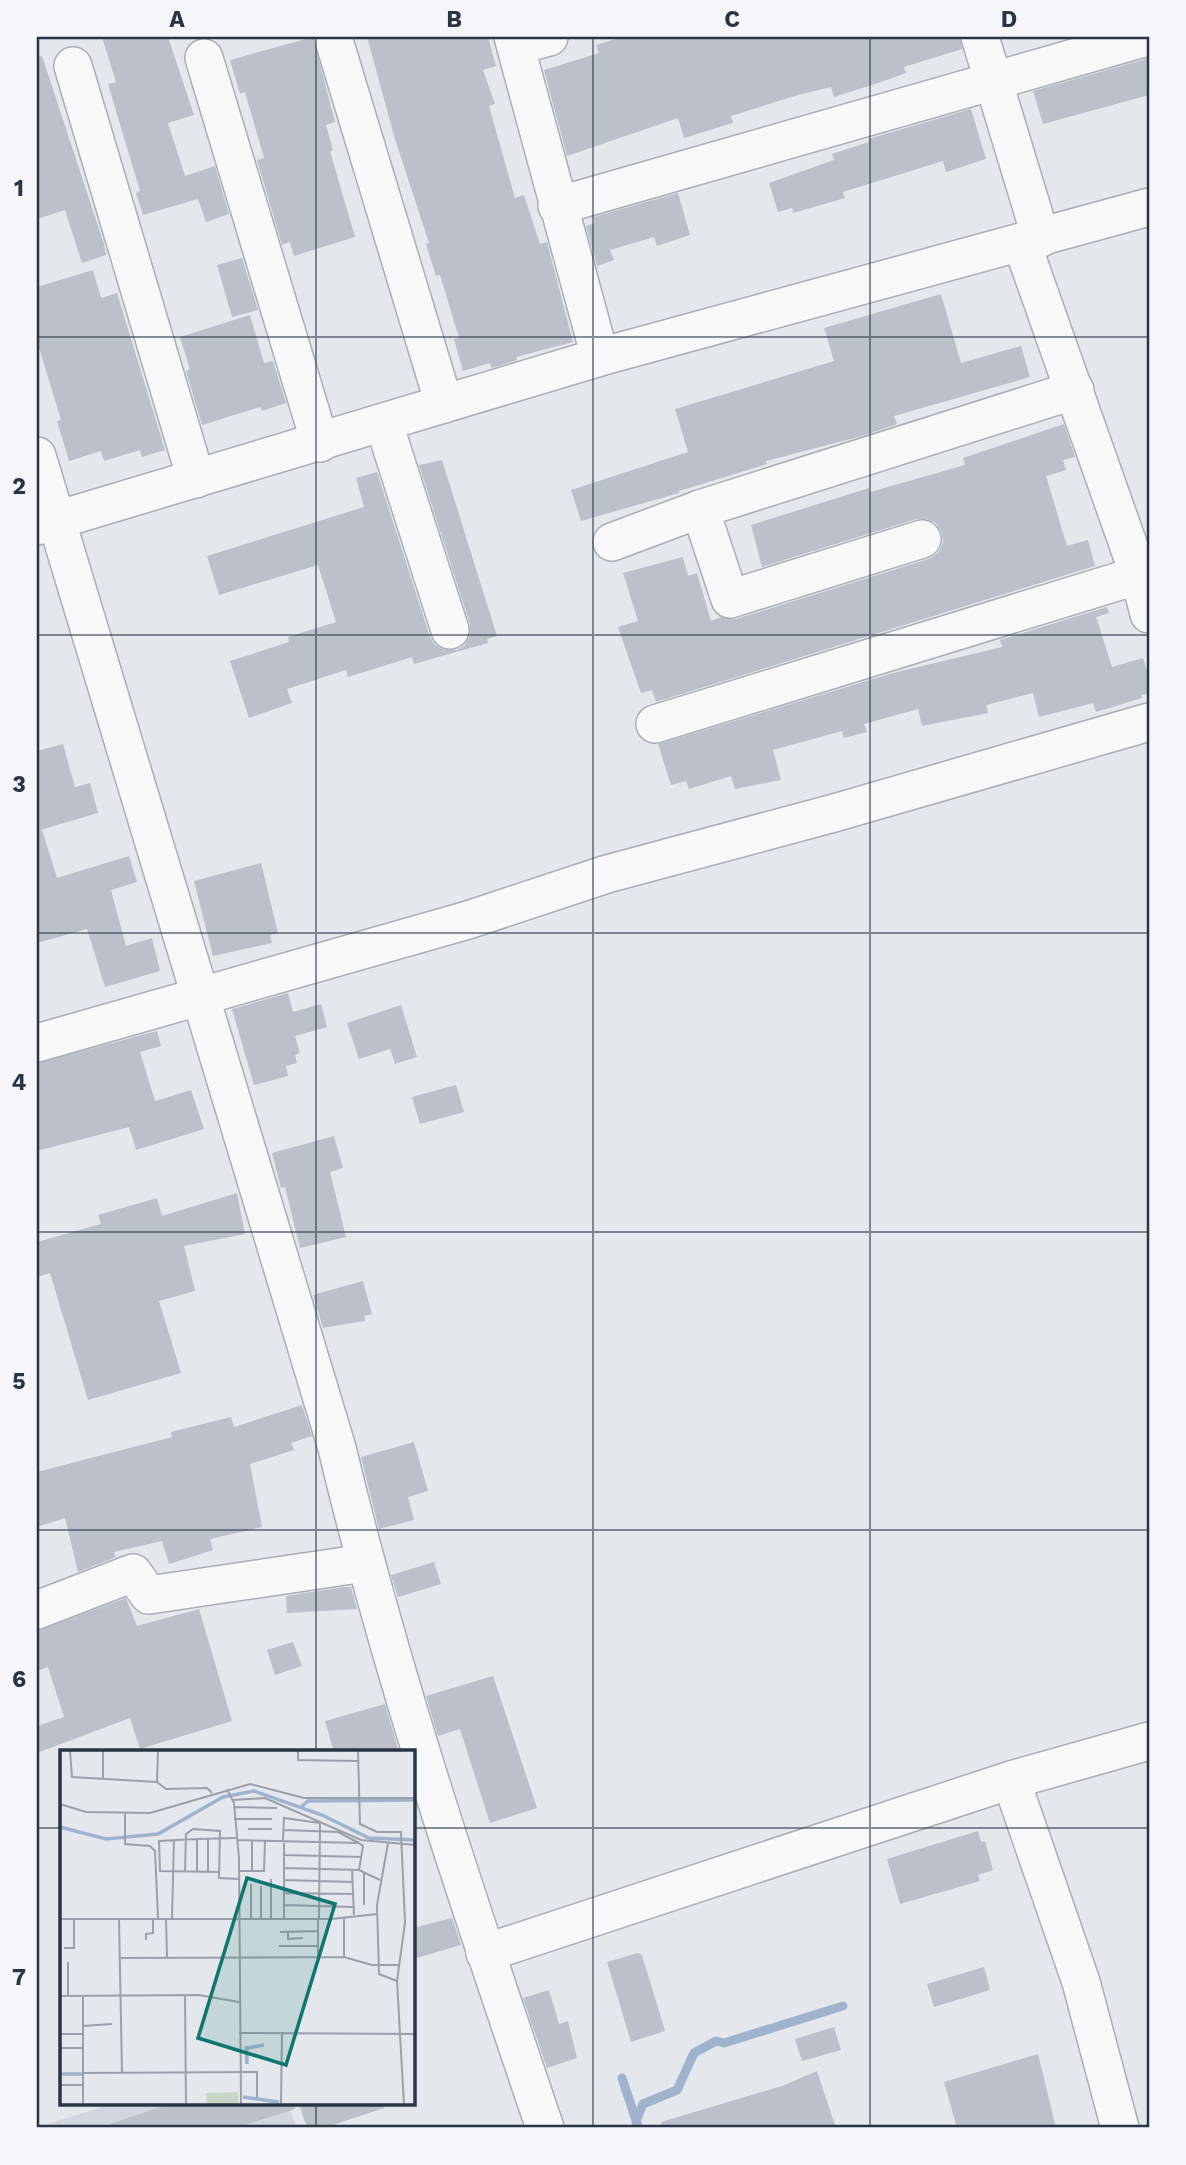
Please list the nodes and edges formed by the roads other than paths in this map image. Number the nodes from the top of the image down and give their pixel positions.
1 (333, 37) edge
2 (980, 37) edge
3 (1147, 37) edge
4 (526, 40) edge
5 (204, 58) dead end
6 (73, 66) dead end
7 (994, 80) junction
8 (557, 206) junction
9 (1149, 207) edge
10 (1031, 241) junction
11 (600, 357) junction
12 (1075, 390) junction
13 (444, 404) junction
14 (384, 424) junction
15 (320, 443) junction
16 (37, 456) edge
17 (196, 479) junction
18 (700, 509) junction
19 (47, 522) edge
20 (922, 539) dead end
21 (612, 542) dead end
22 (1139, 575) junction
23 (1149, 614) edge
24 (450, 630) dead end
25 (1149, 722) edge
26 (654, 724) dead end
27 (199, 995) junction
28 (37, 1043) edge
29 (365, 1563) junction
30 (37, 1610) edge
31 (1149, 1741) edge
32 (1011, 1780) junction
33 (485, 1953) junction
34 (545, 2128) edge
35 (1120, 2128) edge

1 - 13 street
2 - 7 street
3 - 7 street
4 - 8 street
5 - 15 street
6 - 17 street
7 - 8 street
7 - 10 street
8 - 11 street
9 - 10 street
10 - 11 street
10 - 12 street
11 - 13 street
12 - 18 street
12 - 22 street
13 - 14 street
14 - 15 street
14 - 24 street
15 - 17 street
16 - 19 street
17 - 19 street
18 - 20 street
18 - 21 street
19 - 27 street
22 - 23 street
22 - 26 street
25 - 27 street
27 - 28 street
27 - 29 street
29 - 30 street
29 - 33 street
31 - 32 street
32 - 33 street
32 - 35 street
33 - 34 street

